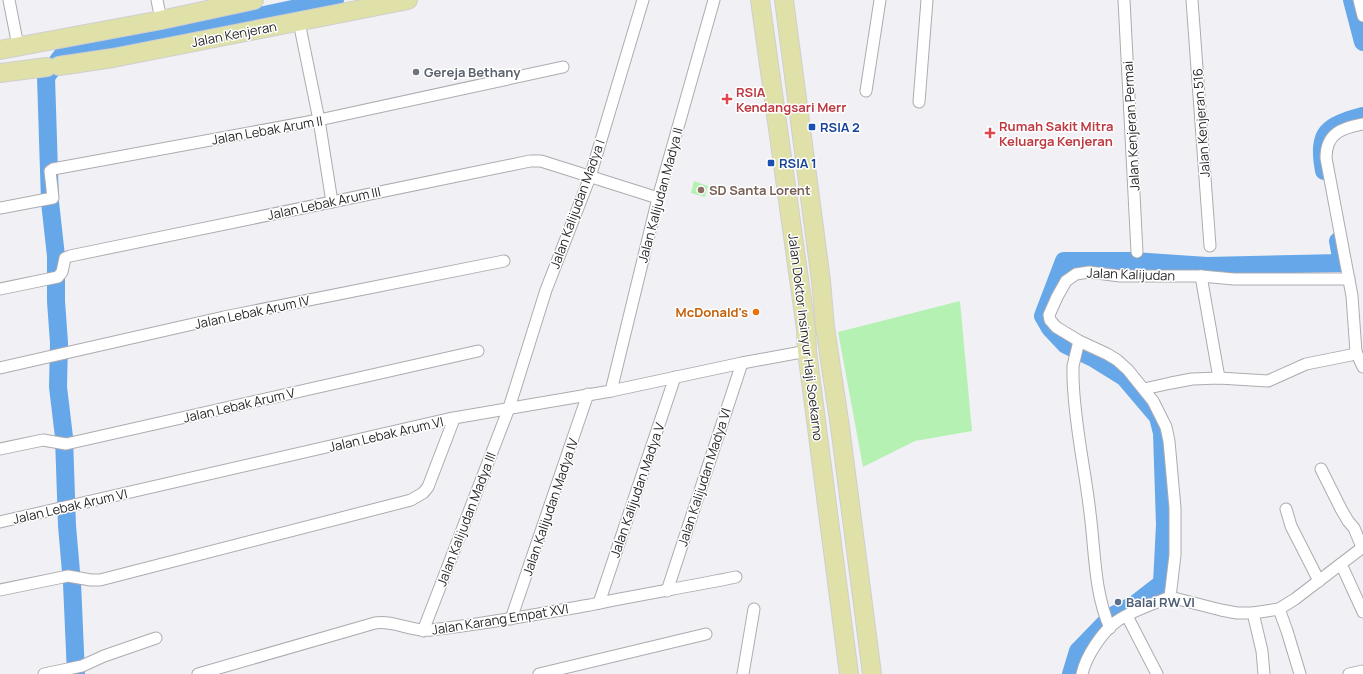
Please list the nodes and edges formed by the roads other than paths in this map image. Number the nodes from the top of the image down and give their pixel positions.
1 (9, 0) edge
2 (157, 0) edge
3 (254, 0) edge
4 (408, 0) edge
5 (643, 0) edge
6 (714, 0) edge
7 (760, 0) edge
8 (784, 0) edge
9 (880, 0) edge
10 (927, 0) edge
11 (1124, 0) edge
12 (1192, 0) edge
13 (1359, 0) edge
14 (1363, 16) edge
15 (161, 20) junction
16 (299, 22) junction
17 (18, 46) junction
18 (0, 50) edge
19 (563, 67) dead end
20 (0, 73) edge
21 (866, 91) dead end
22 (919, 102) dead end
23 (319, 120) junction
24 (1363, 124) edge
25 (590, 177) junction
26 (658, 198) junction
27 (332, 202) junction
28 (0, 208) edge
29 (1210, 246) dead end
30 (1137, 252) dead end
31 (504, 260) dead end
32 (1201, 276) junction
33 (1349, 280) junction
34 (0, 289) edge
35 (1358, 296) edge
36 (825, 327) junction
37 (806, 329) junction
38 (829, 346) junction
39 (1077, 346) junction
40 (807, 351) junction
41 (478, 352) dead end
42 (1356, 352) junction
43 (742, 363) junction
44 (1363, 367) edge
45 (0, 368) edge
46 (675, 377) junction
47 (1219, 378) junction
48 (1144, 389) junction
49 (611, 391) junction
50 (588, 394) junction
51 (509, 408) junction
52 (454, 418) junction
53 (0, 449) edge
54 (1321, 470) dead end
55 (1286, 509) dead end
56 (0, 522) edge
57 (1363, 547) edge
58 (1341, 564) junction
59 (736, 577) dead end
60 (1319, 581) junction
61 (0, 590) edge
62 (667, 591) junction
63 (1170, 596) junction
64 (599, 603) junction
65 (754, 609) dead end
66 (1279, 609) junction
67 (1363, 612) edge
68 (1252, 613) junction
69 (1127, 616) junction
70 (511, 619) junction
71 (1108, 622) junction
72 (423, 630) junction
73 (706, 634) dead end
74 (156, 638) dead end
75 (79, 669) edge
76 (1363, 671) edge
77 (44, 674) edge
78 (198, 674) edge
79 (540, 674) edge
80 (743, 674) edge
81 (849, 674) edge
82 (872, 674) edge
83 (1082, 674) edge
84 (1157, 674) edge
85 (1264, 674) edge
86 (1300, 674) edge
87 (1349, 674) edge

1 - 17 street
2 - 15 street
3 - 15 main road
4 - 16 main road, Jalan Kenjeran
5 - 25 street, Jalan Kalijudan Madya I
6 - 26 street, Jalan Kalijudan Madya II
7 - 37 main road, Jalan Doktor Insinyur Haji Soekarno
8 - 36 main road, Jalan Doktor Insinyur Haji Soekarno
9 - 21 street
10 - 22 street
11 - 30 street, Jalan Kenjeran Permai
12 - 29 street, Jalan Kenjeran 516
13 - 14 street
15 - 17 main road
16 - 20 main road, Jalan Kenjeran
16 - 23 street
17 - 18 main road
19 - 23 street, Jalan Lebak Arum II
23 - 27 street
23 - 28 street, Jalan Lebak Arum II
24 - 33 street
25 - 26 street, Jalan Lebak Arum III
25 - 27 street, Jalan Lebak Arum III
25 - 51 street, Jalan Kalijudan Madya I
26 - 49 street, Jalan Kalijudan Madya II
27 - 34 street, Jalan Lebak Arum III
31 - 45 street, Jalan Lebak Arum IV
32 - 33 street, Jalan Kalijudan
32 - 39 street, Jalan Kalijudan
32 - 47 street
33 - 35 street
35 - 42 street
36 - 37 main road
36 - 38 main road, Jalan Doktor Insinyur Haji Soekarno
37 - 40 main road, Jalan Doktor Insinyur Haji Soekarno
38 - 40 main road
38 - 82 main road, Jalan Doktor Insinyur Haji Soekarno
39 - 48 street, Jalan Kalijudan
39 - 71 street
40 - 43 street
40 - 81 main road, Jalan Doktor Insinyur Haji Soekarno
41 - 53 street, Jalan Lebak Arum V
42 - 44 street
42 - 47 street
43 - 46 street
43 - 62 street, Jalan Kalijudan Madya VI
46 - 49 street
46 - 64 street, Jalan Kalijudan Madya V
47 - 48 street
48 - 63 street, Jalan Kalijudan
49 - 50 street
50 - 51 street
50 - 70 street, Jalan Kalijudan Madya IV
51 - 52 street
51 - 72 street, Jalan Kalijudan Madya III
52 - 56 street, Jalan Lebak Arum VI
52 - 61 street, Jalan Lebak Arum VI
54 - 57 street
55 - 60 street
57 - 58 street
58 - 60 street
58 - 67 street
59 - 62 street, Jalan Karang Empat XVI
60 - 66 street
62 - 64 street, Jalan Karang Empat XVI
63 - 68 street
63 - 69 street
64 - 70 street, Jalan Karang Empat XVI
65 - 80 street
66 - 68 street
66 - 86 street
68 - 85 street
69 - 71 street
69 - 84 street
70 - 72 street, Jalan Karang Empat XVI
71 - 83 street
72 - 78 street, Jalan Karang Empat XVI
73 - 79 street
74 - 75 street
75 - 77 street
76 - 87 street

